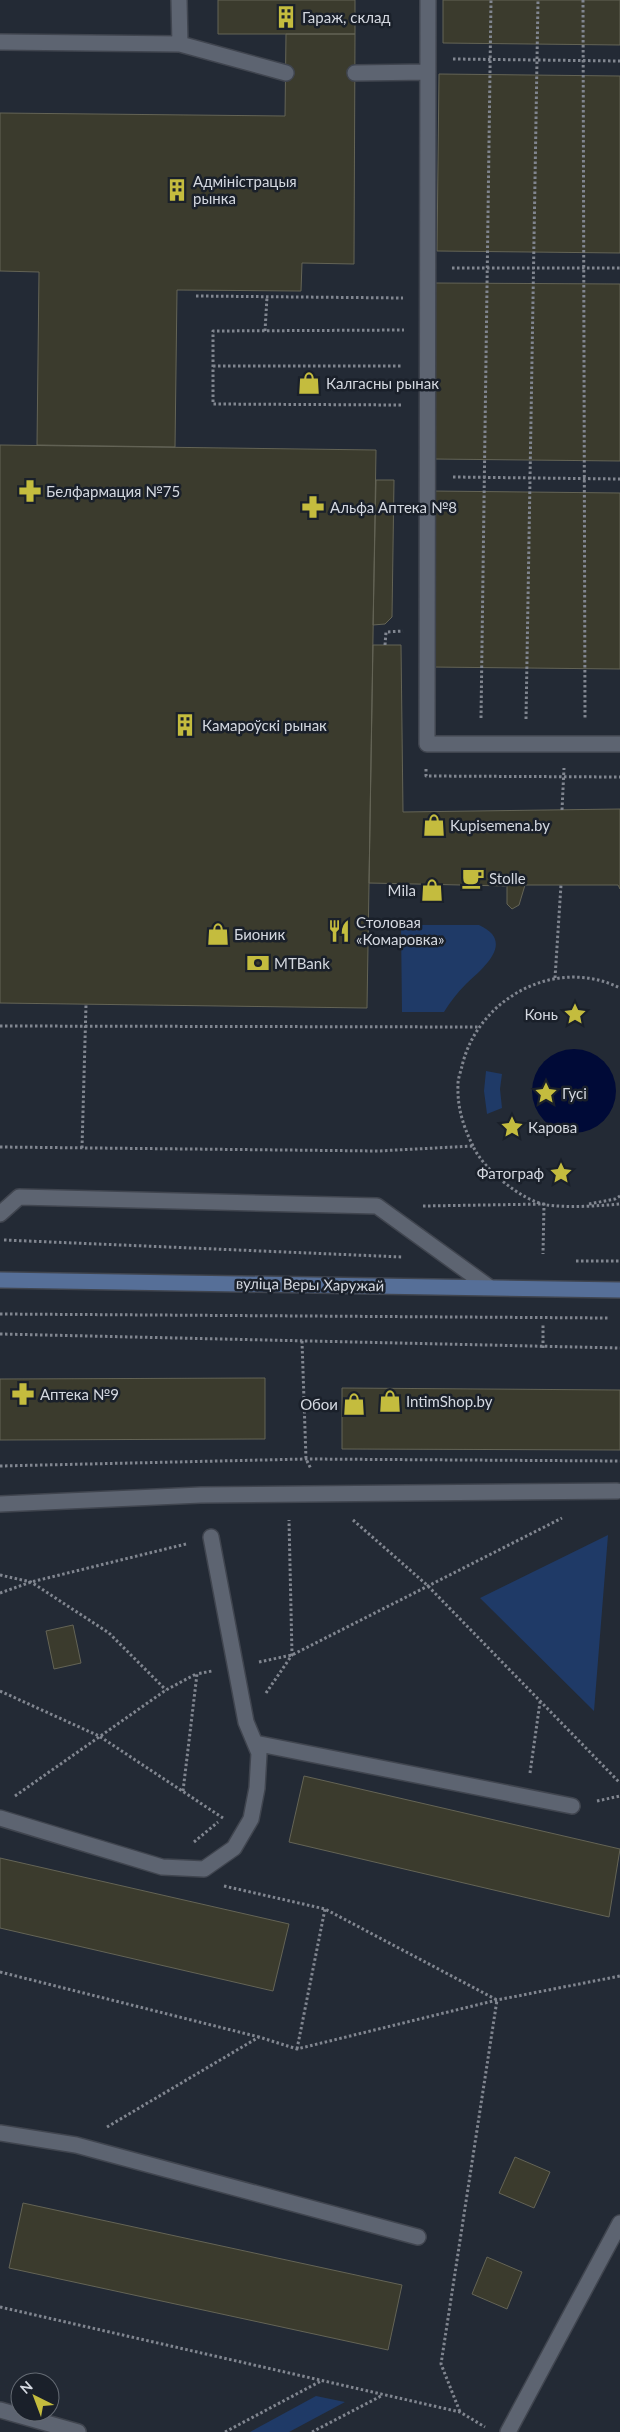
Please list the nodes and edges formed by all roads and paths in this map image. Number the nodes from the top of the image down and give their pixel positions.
1 (180, 0) edge
2 (428, 0) edge
3 (491, 0) edge
4 (538, 0) edge
5 (583, 0) edge
6 (0, 42) edge
7 (180, 44) junction
8 (490, 59) junction
9 (537, 60) junction
10 (583, 60) junction
11 (620, 60) edge
12 (428, 65) junction
13 (286, 73) dead end
14 (355, 73) dead end
15 (487, 268) junction
16 (534, 268) junction
17 (584, 268) junction
18 (620, 268) edge
19 (427, 269) junction
20 (196, 296) dead end
21 (267, 297) junction
22 (427, 298) junction
23 (427, 330) junction
24 (265, 331) junction
25 (213, 366) junction
26 (426, 366) junction
27 (427, 406) junction
28 (484, 476) junction
29 (426, 477) junction
30 (530, 479) junction
31 (584, 479) junction
32 (620, 479) edge
33 (427, 744) junction
34 (480, 744) junction
35 (526, 744) junction
36 (565, 744) junction
37 (585, 744) junction
38 (620, 744) edge
39 (481, 776) junction
40 (564, 776) junction
41 (524, 777) junction
42 (583, 777) junction
43 (620, 777) edge
44 (562, 810) dead end
45 (561, 885) dead end
46 (555, 978) junction
47 (620, 988) edge
48 (86, 1005) dead end
49 (0, 1026) edge
50 (85, 1026) junction
51 (480, 1027) junction
52 (473, 1146) junction
53 (0, 1147) edge
54 (82, 1148) junction
55 (620, 1196) edge
56 (544, 1204) junction
57 (620, 1204) edge
58 (420, 1206) dead end
59 (576, 1207) junction
60 (0, 1214) edge
61 (0, 1240) edge
62 (543, 1254) dead end
63 (451, 1259) junction
64 (567, 1261) dead end
65 (620, 1261) edge
66 (0, 1280) edge
67 (489, 1287) junction
68 (620, 1290) edge
69 (0, 1314) edge
70 (611, 1318) dead end
71 (543, 1323) dead end
72 (0, 1334) edge
73 (302, 1341) junction
74 (543, 1348) junction
75 (620, 1348) edge
76 (306, 1459) junction
77 (620, 1461) edge
78 (0, 1466) edge
79 (617, 1491) dead end
80 (288, 1493) junction
81 (323, 1494) junction
82 (0, 1504) edge
83 (565, 1516) dead end
84 (211, 1537) joint
85 (0, 1575) edge
86 (31, 1582) junction
87 (427, 1585) junction
88 (0, 1593) edge
89 (292, 1655) junction
90 (197, 1674) dead end
91 (166, 1690) junction
92 (0, 1691) edge
93 (540, 1702) junction
94 (246, 1722) junction
95 (99, 1736) junction
96 (255, 1743) junction
97 (620, 1783) edge
98 (527, 1797) junction
99 (8, 1801) dead end
100 (572, 1806) dead end
101 (0, 1818) edge
102 (162, 1868) junction
103 (220, 1884) dead end
104 (325, 1909) junction
105 (0, 1972) edge
106 (620, 1976) edge
107 (497, 2000) junction
108 (259, 2037) junction
109 (297, 2048) junction
110 (0, 2133) edge
111 (76, 2145) junction
112 (620, 2223) edge
113 (418, 2237) dead end
114 (0, 2307) edge
115 (322, 2380) junction
116 (384, 2394) junction
117 (0, 2410) edge
118 (460, 2412) junction
119 (486, 2427) dead end
120 (78, 2432) edge
121 (225, 2432) edge
122 (312, 2432) edge
123 (508, 2432) edge

1 - 7 lane
2 - 12 lane
3 - 8 path
4 - 9 path
5 - 10 path
6 - 7 lane
7 - 13 lane
8 - 9 path
8 - 12 path
8 - 15 path
9 - 10 path
9 - 16 path
10 - 11 path
10 - 17 path
12 - 14 lane
12 - 19 lane
15 - 16 path
15 - 19 path
15 - 28 path
16 - 17 path
16 - 30 path
17 - 18 path
17 - 31 path
19 - 22 lane
20 - 21 path
21 - 22 path
21 - 24 path
22 - 23 lane
23 - 24 path
23 - 26 lane
24 - 25 path
25 - 26 path
25 - 27 path
26 - 27 lane
27 - 29 lane
28 - 29 path
28 - 30 path
28 - 34 path
29 - 33 lane
30 - 31 path
30 - 35 path
31 - 32 path
31 - 37 path
33 - 34 lane
33 - 39 path
34 - 35 lane
34 - 39 path
35 - 36 lane
35 - 41 path
36 - 37 lane
36 - 40 path
37 - 38 lane
37 - 42 path
39 - 41 path
40 - 41 path
40 - 42 path
40 - 44 path
42 - 43 path
45 - 46 path
46 - 47 path
46 - 51 path
48 - 50 path
49 - 50 path
50 - 51 path
50 - 54 path
51 - 52 path
52 - 54 path
52 - 56 path
53 - 54 path
55 - 59 path
56 - 58 path
56 - 59 path
56 - 62 path
57 - 59 path
60 - 63 lane
61 - 63 path
63 - 67 lane
64 - 65 path
66 - 67 main road, вуліца Веры Харужай
67 - 68 main road, вуліца Веры Харужай
69 - 70 path
71 - 74 path
72 - 73 path
73 - 74 path
73 - 76 path
74 - 75 path
76 - 77 path
76 - 78 path
76 - 81 path
79 - 81 lane
80 - 81 lane
80 - 82 lane
80 - 89 path
81 - 87 path
83 - 87 path
84 - 86 path
84 - 94 lane
85 - 86 path
86 - 88 path
86 - 91 path
87 - 89 path
87 - 93 path
89 - 94 path
90 - 91 path
91 - 95 path
92 - 95 path
93 - 97 path
93 - 98 path
94 - 96 lane
95 - 99 path
95 - 102 path
96 - 98 lane
96 - 102 lane
98 - 100 lane
101 - 102 lane
103 - 104 path
104 - 107 path
104 - 109 path
105 - 108 path
106 - 107 path
107 - 109 path
107 - 118 path
108 - 109 path
108 - 111 path
110 - 111 lane
111 - 113 lane
112 - 123 lane
114 - 115 path
115 - 116 path
115 - 121 path
116 - 118 path
116 - 122 path
117 - 120 lane
118 - 119 path

